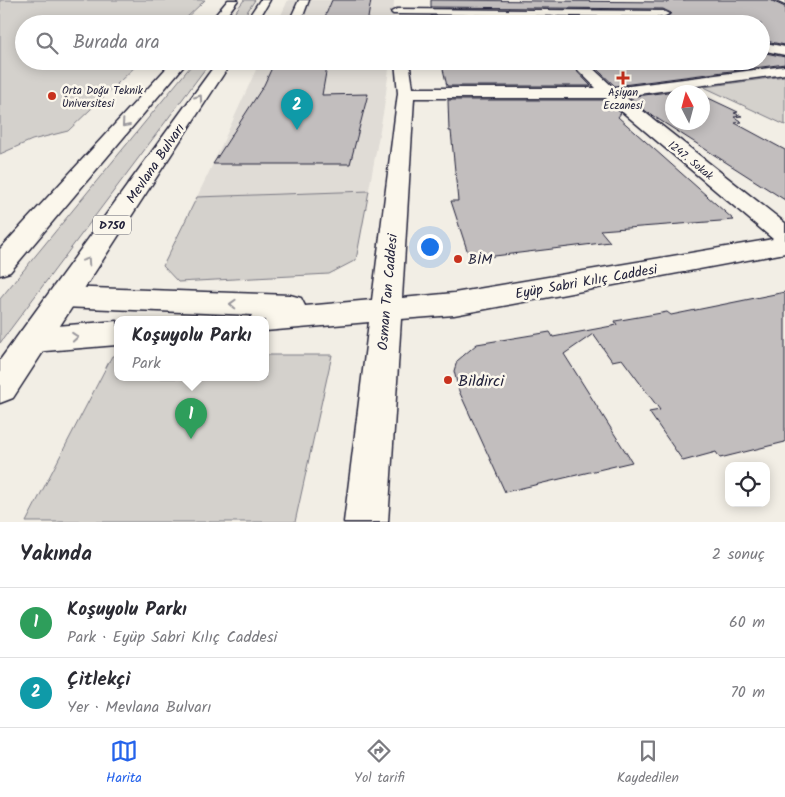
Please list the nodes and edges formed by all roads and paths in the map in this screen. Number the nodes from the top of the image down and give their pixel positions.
1 (233, 0) edge
2 (265, 0) edge
3 (304, 0) edge
4 (521, 0) edge
5 (644, 0) edge
6 (780, 0) edge
7 (785, 2) edge
8 (397, 6) edge
9 (528, 13) junction
10 (221, 15) edge
11 (256, 15) edge
12 (298, 15) edge
13 (621, 15) edge
14 (666, 15) edge
15 (770, 48) edge
16 (785, 51) edge
17 (173, 70) edge
18 (219, 70) edge
19 (403, 70) edge
20 (585, 70) edge
21 (785, 70) edge
22 (406, 93) junction
23 (610, 94) junction
24 (785, 236) edge
25 (785, 245) edge
26 (0, 266) edge
27 (63, 297) junction
28 (145, 300) junction
29 (387, 310) junction
30 (123, 316) edge
31 (269, 320) edge
32 (114, 333) edge
33 (33, 340) junction
34 (0, 388) edge
35 (366, 522) edge

1 - 10 main road
2 - 11 main road
3 - 12 main road
4 - 9 main road
5 - 14 main road
6 - 7 main road
8 - 9 main road
9 - 13 main road
15 - 16 main road
17 -> 26 main road
27 -> 18 main road, Mevlana Bulvarı / D750
19 - 22 main road, Osman Tan Caddesi
20 - 23 main road, 1247. Sokak
21 - 23 main road
22 - 23 main road
22 - 29 main road, Osman Tan Caddesi
23 - 24 main road, 1247. Sokak
25 - 29 main road, Eyüp Sabri Kılıç Caddesi
27 - 28 main road, Eyüp Sabri Kılıç Caddesi
27 - 33 main road, Mevlana Bulvarı / D750
29 -> 28 main road, Eyüp Sabri Kılıç Caddesi
28 - 30 main road
29 - 31 main road, Eyüp Sabri Kılıç Caddesi
29 - 35 main road, Osman Tan Caddesi
33 -> 32 main road
33 - 34 main road, Mevlana Bulvarı / D750

